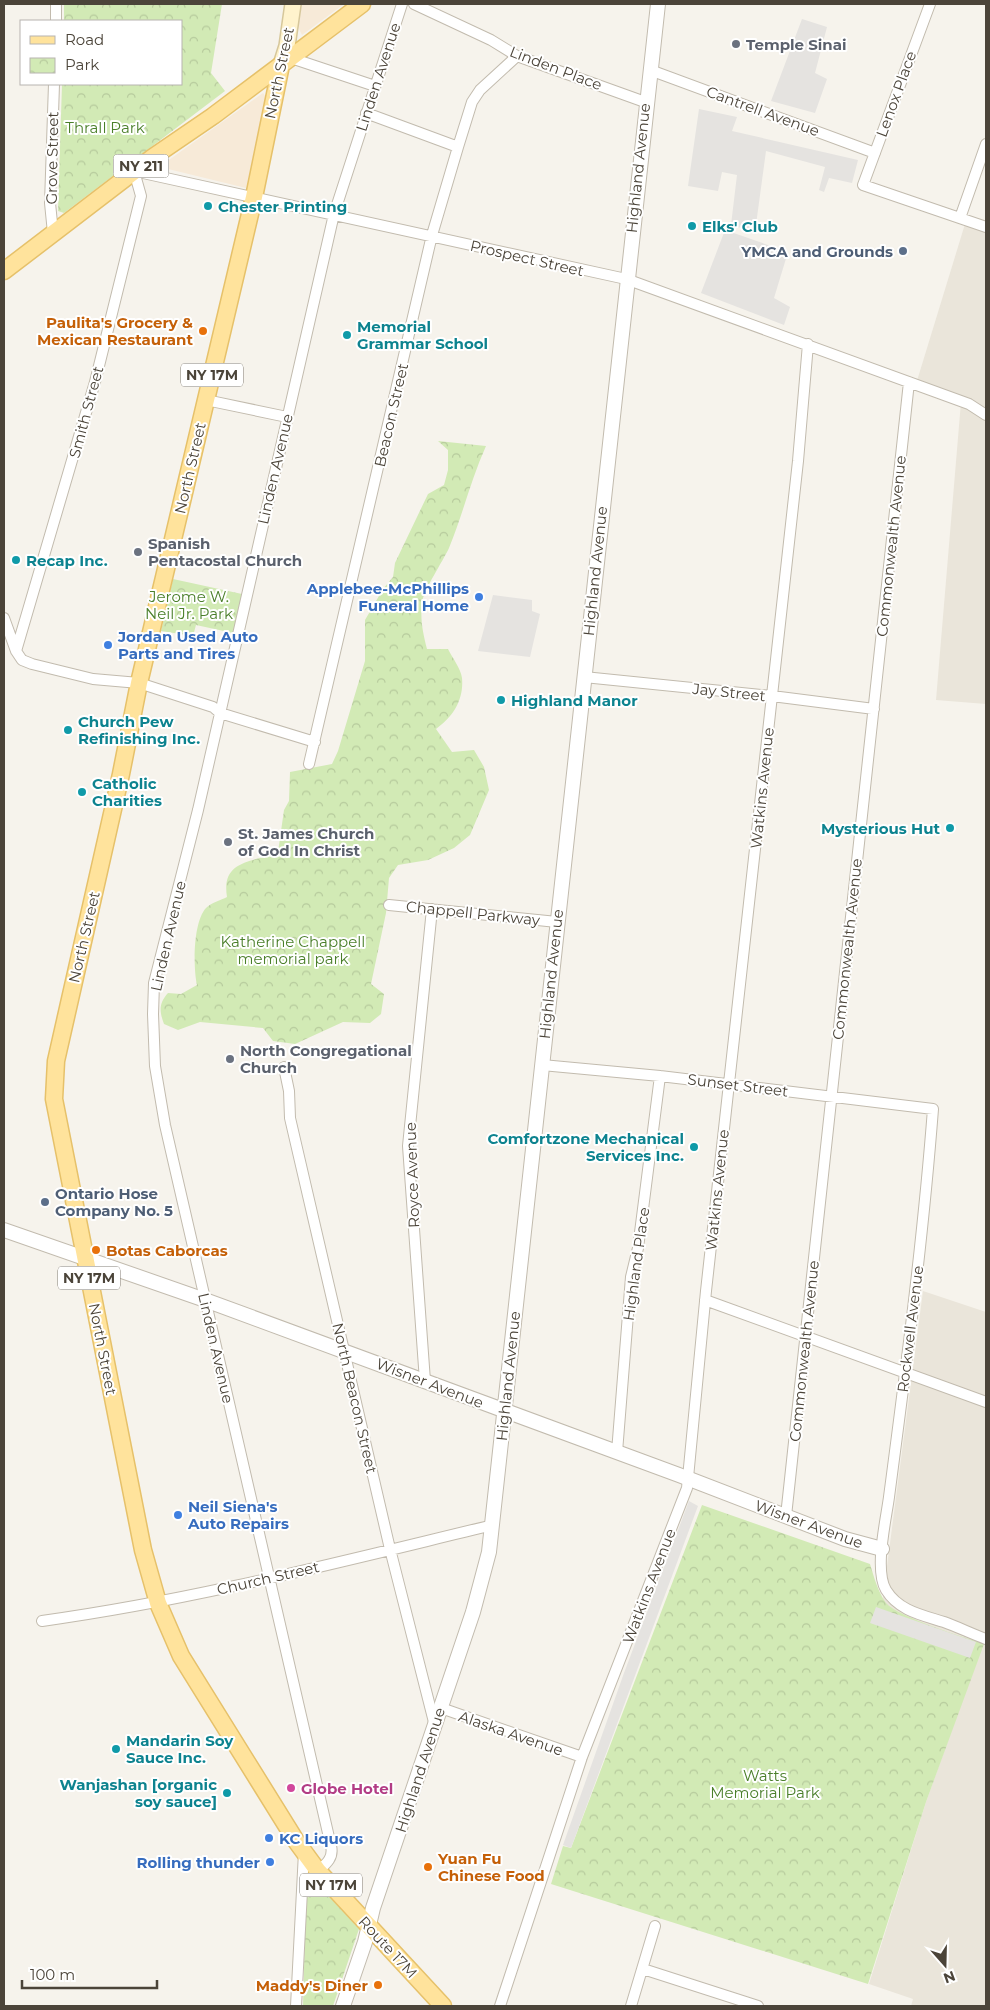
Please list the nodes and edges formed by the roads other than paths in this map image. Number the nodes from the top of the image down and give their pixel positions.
1 (56, 4) edge
2 (293, 4) edge
3 (362, 4) edge
4 (402, 4) edge
5 (414, 4) edge
6 (658, 4) edge
7 (930, 4) edge
8 (56, 20) edge
9 (517, 56) junction
10 (286, 61) junction
11 (650, 70) junction
12 (54, 85) edge
13 (375, 86) junction
14 (645, 102) junction
15 (366, 114) junction
16 (986, 144) edge
17 (458, 147) junction
18 (875, 152) junction
19 (134, 171) junction
20 (254, 197) junction
21 (334, 214) junction
22 (960, 218) junction
23 (986, 228) edge
24 (53, 233) junction
25 (432, 235) junction
26 (4, 271) edge
27 (626, 279) junction
28 (808, 344) junction
29 (909, 382) junction
30 (206, 400) junction
31 (986, 415) edge
32 (287, 417) junction
33 (4, 618) edge
34 (16, 651) junction
35 (584, 677) junction
36 (139, 683) junction
37 (772, 696) junction
38 (874, 709) junction
39 (220, 713) junction
40 (315, 742) junction
41 (309, 764) dead end
42 (389, 905) dead end
43 (432, 909) junction
44 (557, 922) junction
45 (542, 1065) junction
46 (284, 1067) dead end
47 (660, 1076) junction
48 (729, 1084) junction
49 (832, 1096) junction
50 (933, 1109) joint
51 (4, 1230) edge
52 (85, 1260) junction
53 (205, 1300) junction
54 (705, 1300) junction
55 (807, 1336) junction
56 (344, 1352) junction
57 (906, 1372) junction
58 (425, 1381) junction
59 (986, 1402) edge
60 (505, 1412) junction
61 (617, 1452) junction
62 (686, 1478) junction
63 (786, 1516) junction
64 (493, 1525) junction
65 (390, 1549) junction
66 (882, 1549) junction
67 (270, 1578) junction
68 (158, 1603) junction
69 (42, 1621) dead end
70 (986, 1639) edge
71 (441, 1708) junction
72 (435, 1727) junction
73 (582, 1757) junction
74 (300, 1846) junction
75 (318, 1871) junction
76 (655, 1926) dead end
77 (368, 1927) junction
78 (643, 1970) junction
79 (737, 2003) edge
80 (296, 2006) edge
81 (343, 2006) edge
82 (443, 2006) edge
83 (500, 2006) edge
84 (631, 2006) edge
85 (758, 2006) edge

1 - 8 street
2 - 10 main road, North Street
3 - 10 main road
4 - 13 street, Linden Avenue
5 - 9 street, Linden Place
6 - 11 street, Highland Avenue
7 - 18 street, Lenox Place
9 - 14 street, Linden Place
9 - 17 street, Beacon Street
10 - 13 street
10 - 19 main road, NY 211
10 - 20 main road, North Street / NY 17M
11 - 14 street, Highland Avenue
11 - 18 street, Cantrell Avenue
12 - 24 street, Grove Street
13 - 15 street, Linden Avenue
14 - 27 street, Highland Avenue
15 - 17 street
15 - 21 street, Linden Avenue
16 - 22 street
17 - 25 street, Beacon Street
18 - 22 street, Lenox Place
19 - 20 street, Prospect Street
19 - 24 main road, NY 211
19 - 34 street, Smith Street
20 - 21 street, Prospect Street
20 - 30 main road, North Street / NY 17M
21 - 25 street, Prospect Street
21 - 32 street, Linden Avenue
22 - 23 street
24 - 26 main road, NY 211
25 - 27 street, Prospect Street
25 - 40 street, Beacon Street
27 - 28 street, Prospect Street
27 - 35 street, Highland Avenue
28 - 29 street, Prospect Street
28 - 37 street, Watkins Avenue
29 - 31 street, Prospect Street
29 - 38 street, Commonwealth Avenue
30 - 32 street
30 - 36 main road, North Street / NY 17M
32 - 39 street, Linden Avenue
33 - 34 street
34 - 36 street
35 - 37 street, Jay Street
35 - 44 street, Highland Avenue
36 - 39 street
36 - 52 main road, North Street / NY 17M
37 - 38 street, Jay Street
37 - 48 street, Watkins Avenue
38 - 49 street, Commonwealth Avenue
39 - 40 street
39 - 53 street, Linden Avenue
40 - 41 street, Beacon Street
42 - 43 street, Chappell Parkway
43 - 44 street, Chappell Parkway
43 - 58 street, Royce Avenue
44 - 45 street, Highland Avenue
45 - 47 street, Sunset Street
45 - 60 street, Highland Avenue
46 - 56 street, North Beacon Street
47 - 48 street, Sunset Street
47 - 61 street, Highland Place
48 - 49 street, Sunset Street
48 - 54 street, Watkins Avenue
49 - 50 street, Sunset Street
49 - 55 street, Commonwealth Avenue
50 - 57 street, Rockwell Avenue
51 - 52 street, Wisner Avenue
52 - 53 street, Wisner Avenue
52 - 68 main road, North Street / NY 17M
53 - 56 street, Wisner Avenue
53 - 67 street, Linden Avenue
54 - 55 street
54 - 62 street, Watkins Avenue
55 - 57 street
55 - 63 street, Commonwealth Avenue
56 - 58 street, Wisner Avenue
56 - 65 street, North Beacon Street
57 - 59 street
57 - 66 street, Rockwell Avenue
58 - 60 street, Wisner Avenue
60 - 61 street, Wisner Avenue
60 - 64 street, Highland Avenue
61 - 62 street, Wisner Avenue
62 - 63 street, Wisner Avenue
62 - 73 street, Watkins Avenue
63 - 66 street, Wisner Avenue
64 - 65 street, Church Street
64 - 71 street, Highland Avenue
65 - 67 street, Church Street
65 - 72 street, North Beacon Street
66 - 70 street, Rockwell Avenue
67 - 68 street, Church Street
67 - 75 street, Linden Avenue
68 - 69 street, Church Street
68 - 74 main road, North Street / NY 17M
71 - 72 street, Highland Avenue
71 - 73 street, Alaska Avenue
72 - 77 street, Highland Avenue
73 - 83 street, Watkins Avenue
74 - 75 main road, Route 17M / NY 17M
74 - 80 street
75 - 77 main road, Route 17M / NY 17M
76 - 78 street
77 - 81 street, Highland Avenue
77 - 82 main road, Route 17M / NY 17M
78 - 79 street
78 - 84 street
79 - 85 street

